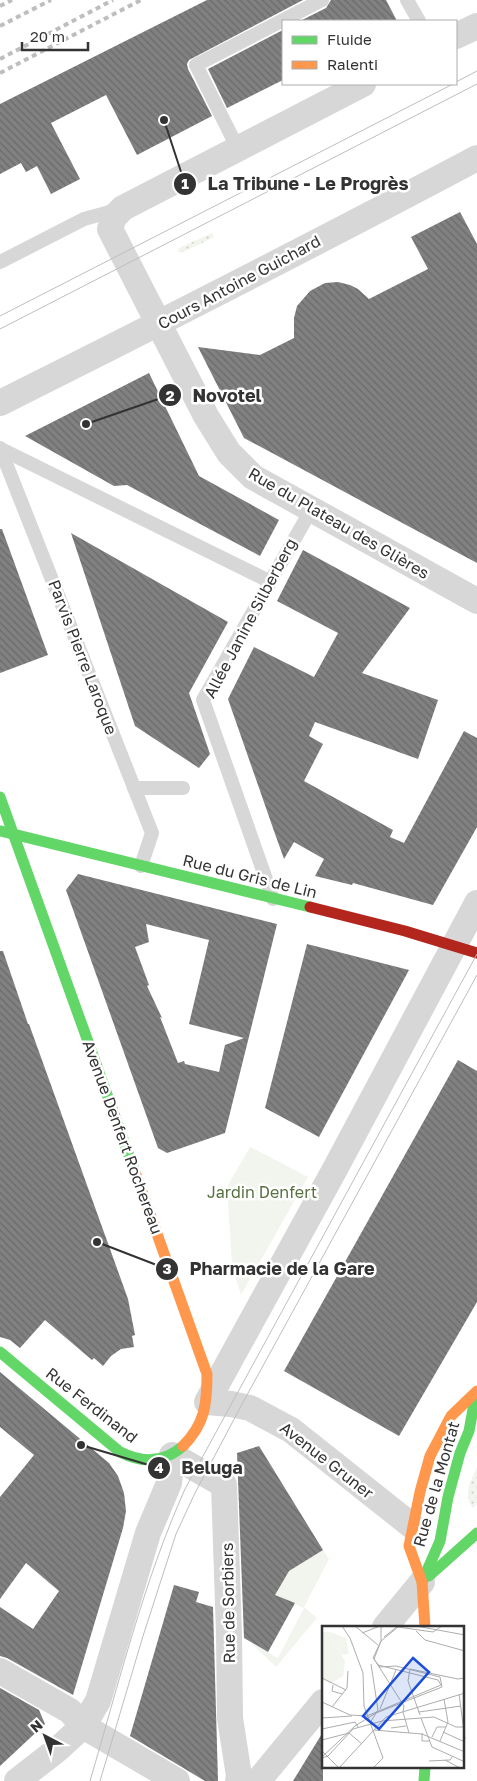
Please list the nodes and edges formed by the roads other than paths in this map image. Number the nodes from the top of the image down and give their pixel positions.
1 (322, 0) edge
2 (408, 0) edge
3 (283, 20) edge
4 (418, 20) edge
5 (282, 21) edge
6 (477, 26) edge
7 (457, 36) edge
8 (361, 85) edge
9 (238, 149) junction
10 (477, 158) edge
11 (123, 208) junction
12 (0, 262) edge
13 (159, 324) junction
14 (0, 403) edge
15 (0, 448) edge
16 (310, 510) junction
17 (269, 581) junction
18 (477, 601) edge
19 (134, 788) junction
20 (183, 788) dead end
21 (0, 798) edge
22 (0, 831) edge
23 (14, 835) junction
24 (141, 866) junction
25 (272, 899) junction
26 (477, 903) edge
27 (466, 949) edge
28 (0, 1352) edge
29 (476, 1392) edge
30 (207, 1402) junction
31 (172, 1454) junction
32 (412, 1526) junction
33 (477, 1533) edge
34 (422, 1582) junction
35 (386, 1626) edge
36 (424, 1626) edge
37 (0, 1671) edge
38 (322, 1703) edge
39 (84, 1726) junction
40 (425, 1768) edge
41 (17, 1781) edge
42 (177, 1781) edge
43 (238, 1781) edge
44 (258, 1781) edge
45 (424, 1781) edge

1 - 3 lane
2 - 4 lane
5 - 9 lane
6 - 7 street
8 - 9 street
9 - 11 street
10 - 13 street, Cours Antoine Guichard
11 - 12 lane
11 - 13 street, Rue du Plateau des Glières
13 - 14 street, Cours Antoine Guichard
13 - 16 street, Rue du Plateau des Glières
15 - 17 lane, Parvis Pierre Laroque
15 - 19 lane, Parvis Pierre Laroque
16 - 17 lane, Allée Janine Silberberg
16 - 18 street, Rue du Plateau des Glières
17 - 25 lane, Allée Janine Silberberg
19 - 20 lane
19 - 24 lane, Parvis Pierre Laroque
21 - 23 main road, Avenue Denfert Rochereau
22 - 23 main road, Rue du Gris de Lin
23 - 24 main road, Rue du Gris de Lin
23 - 30 main road, Avenue Denfert Rochereau
24 - 25 main road, Rue du Gris de Lin
25 - 27 main road, Rue du Gris de Lin
26 - 27 street
27 - 30 street
28 - 31 main road, Rue Ferdinand
29 - 32 main road, Rue de la Montat
29 - 34 main road, Rue de la Montat
30 - 31 main road, Avenue Denfert Rochereau
30 - 32 street, Avenue Gruner
31 - 39 street
31 - 43 street, Rue de Sorbiers
32 - 34 main road, Rue de la Montat
33 - 34 main road
34 - 35 street
34 - 36 main road
37 - 39 street
38 - 44 street
39 - 41 street
39 - 42 street
40 - 45 main road

